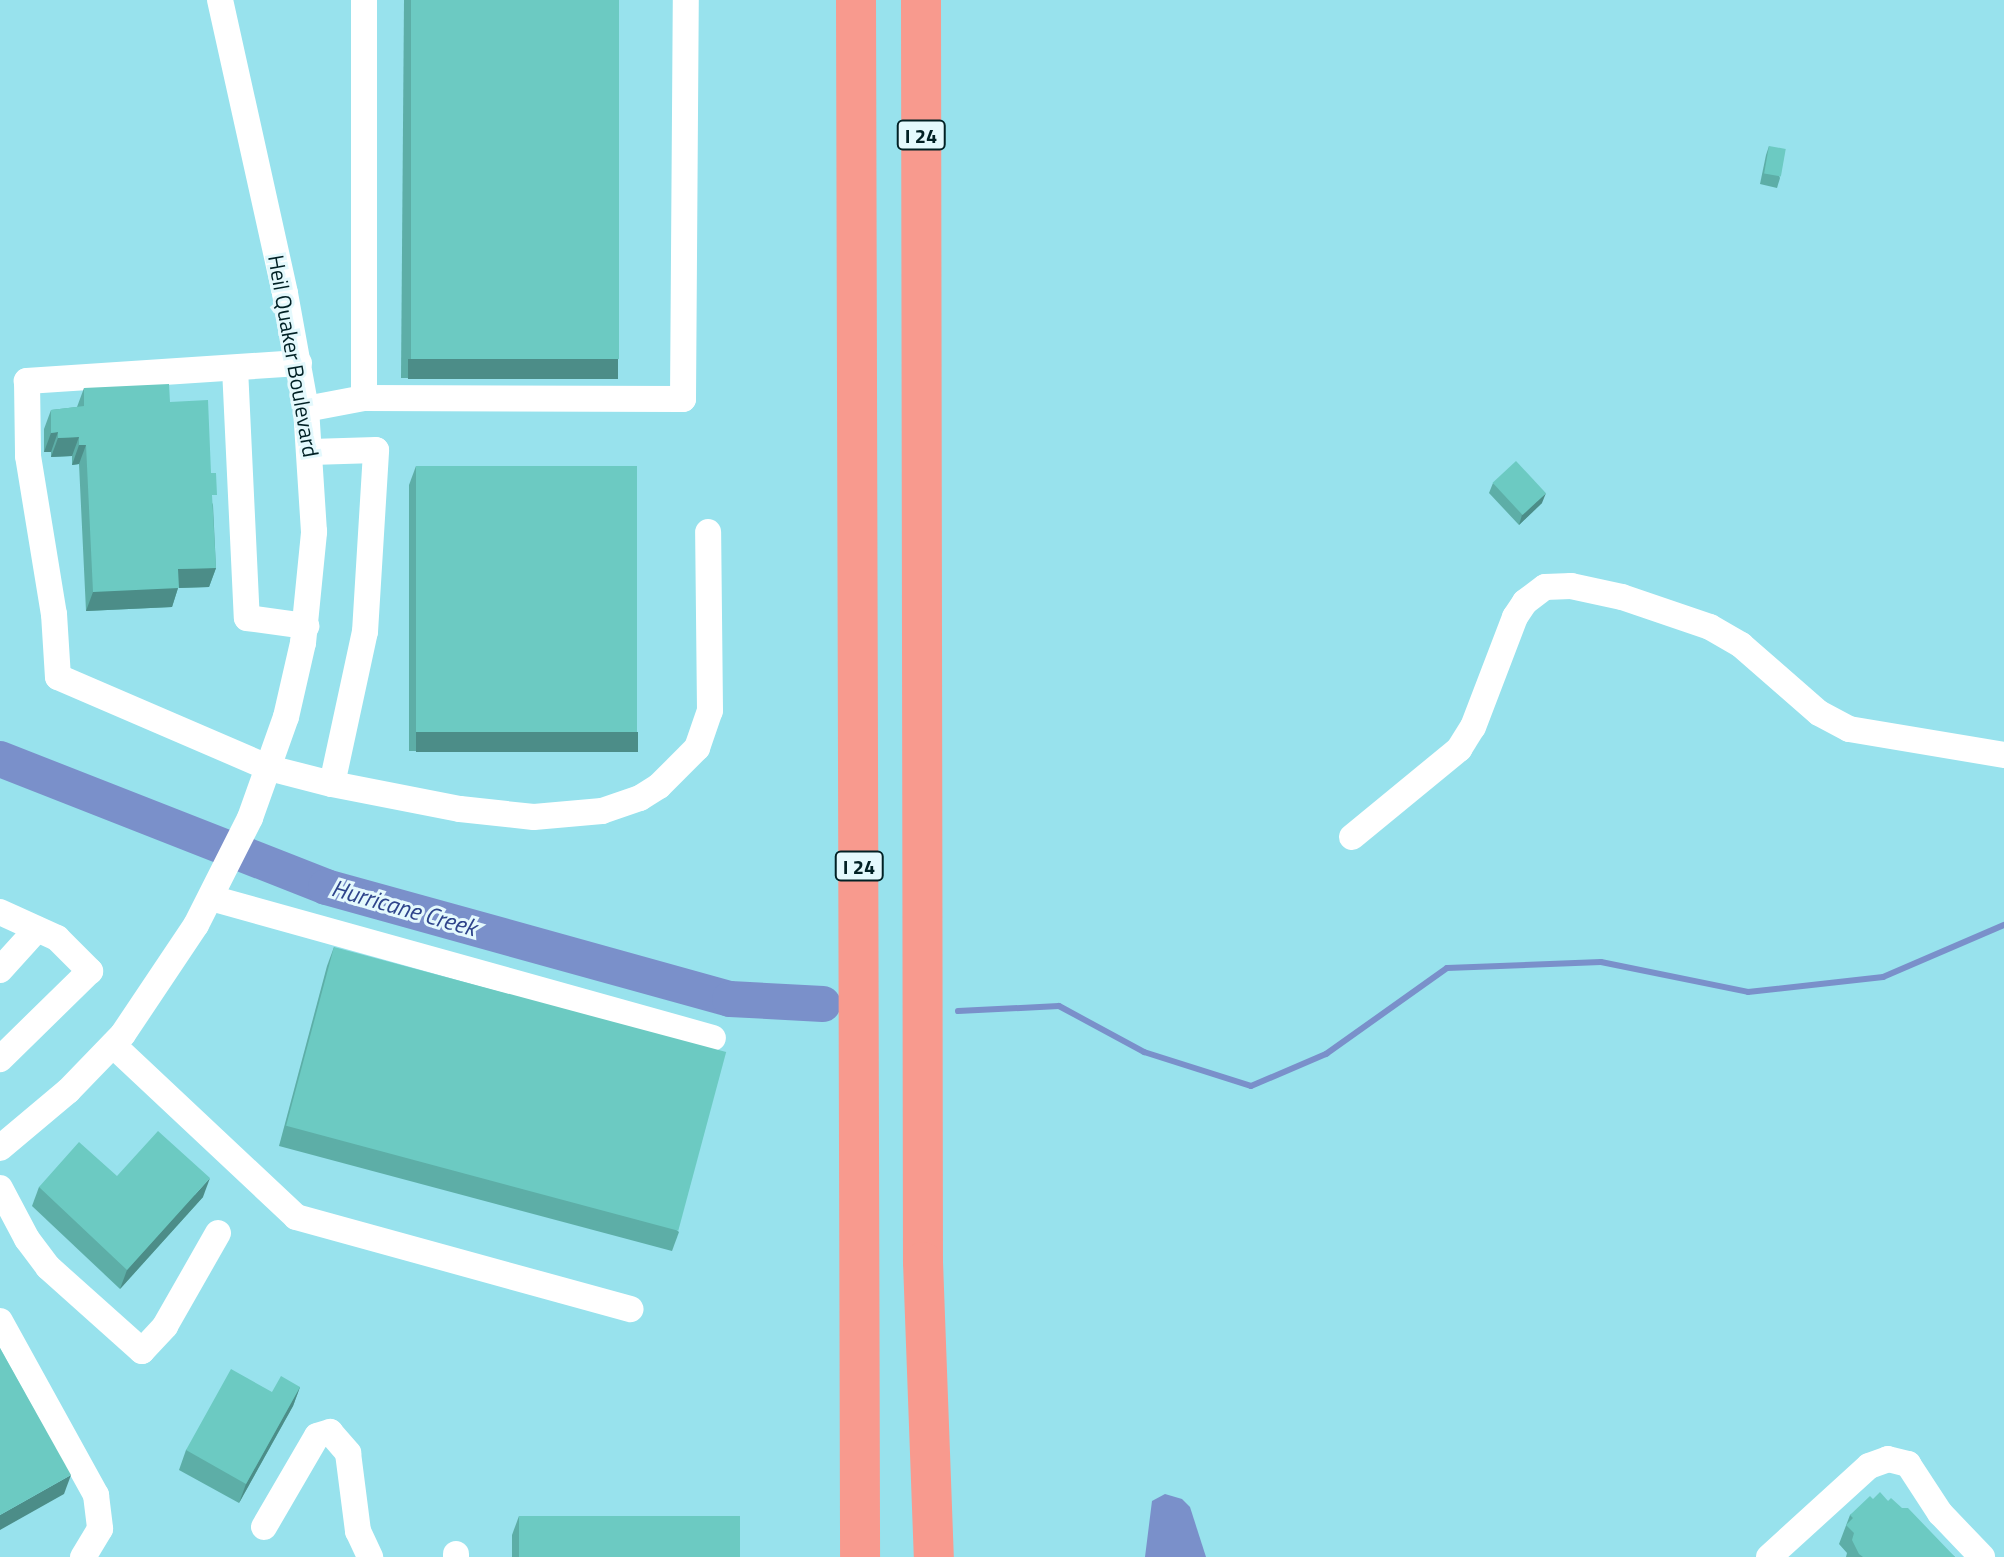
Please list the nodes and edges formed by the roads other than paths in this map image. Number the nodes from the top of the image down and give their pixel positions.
1 (220, 0) edge
2 (364, 0) edge
3 (686, 0) edge
4 (856, 0) edge
5 (921, 0) edge
6 (299, 363) junction
7 (235, 368) junction
8 (364, 398) junction
9 (306, 409) junction
10 (311, 452) junction
11 (708, 532) dead end
12 (306, 626) junction
13 (2004, 755) edge
14 (269, 768) junction
15 (332, 784) junction
16 (1352, 837) dead end
17 (211, 898) junction
18 (0, 912) edge
19 (37, 929) junction
20 (0, 970) edge
21 (713, 1038) dead end
22 (113, 1045) junction
23 (0, 1059) edge
24 (0, 1148) edge
25 (0, 1188) edge
26 (218, 1233) dead end
27 (631, 1309) dead end
28 (0, 1321) edge
29 (264, 1527) dead end
30 (935, 1544) edge
31 (83, 1557) edge
32 (370, 1557) edge
33 (860, 1557) edge
34 (1769, 1557) edge
35 (1982, 1557) edge

1 - 6 street, Heil Quaker Boulevard
2 - 8 street
3 - 8 street
4 - 33 highway, I 24
5 - 30 highway, I 24
6 - 7 street
6 - 9 street, Heil Quaker Boulevard
7 - 12 street
7 - 14 street
8 - 9 street
9 - 10 street, Heil Quaker Boulevard
10 - 12 street, Heil Quaker Boulevard
10 - 15 street
11 - 15 street
12 - 14 street, Heil Quaker Boulevard
13 - 16 street
14 - 15 street
14 - 17 street, Heil Quaker Boulevard
17 - 21 street
17 - 22 street, Heil Quaker Boulevard
18 - 19 street
19 - 20 street
19 - 23 street
22 - 24 street, Heil Quaker Boulevard
22 - 27 street
25 - 26 street
28 - 31 street
29 - 32 street
34 - 35 street

